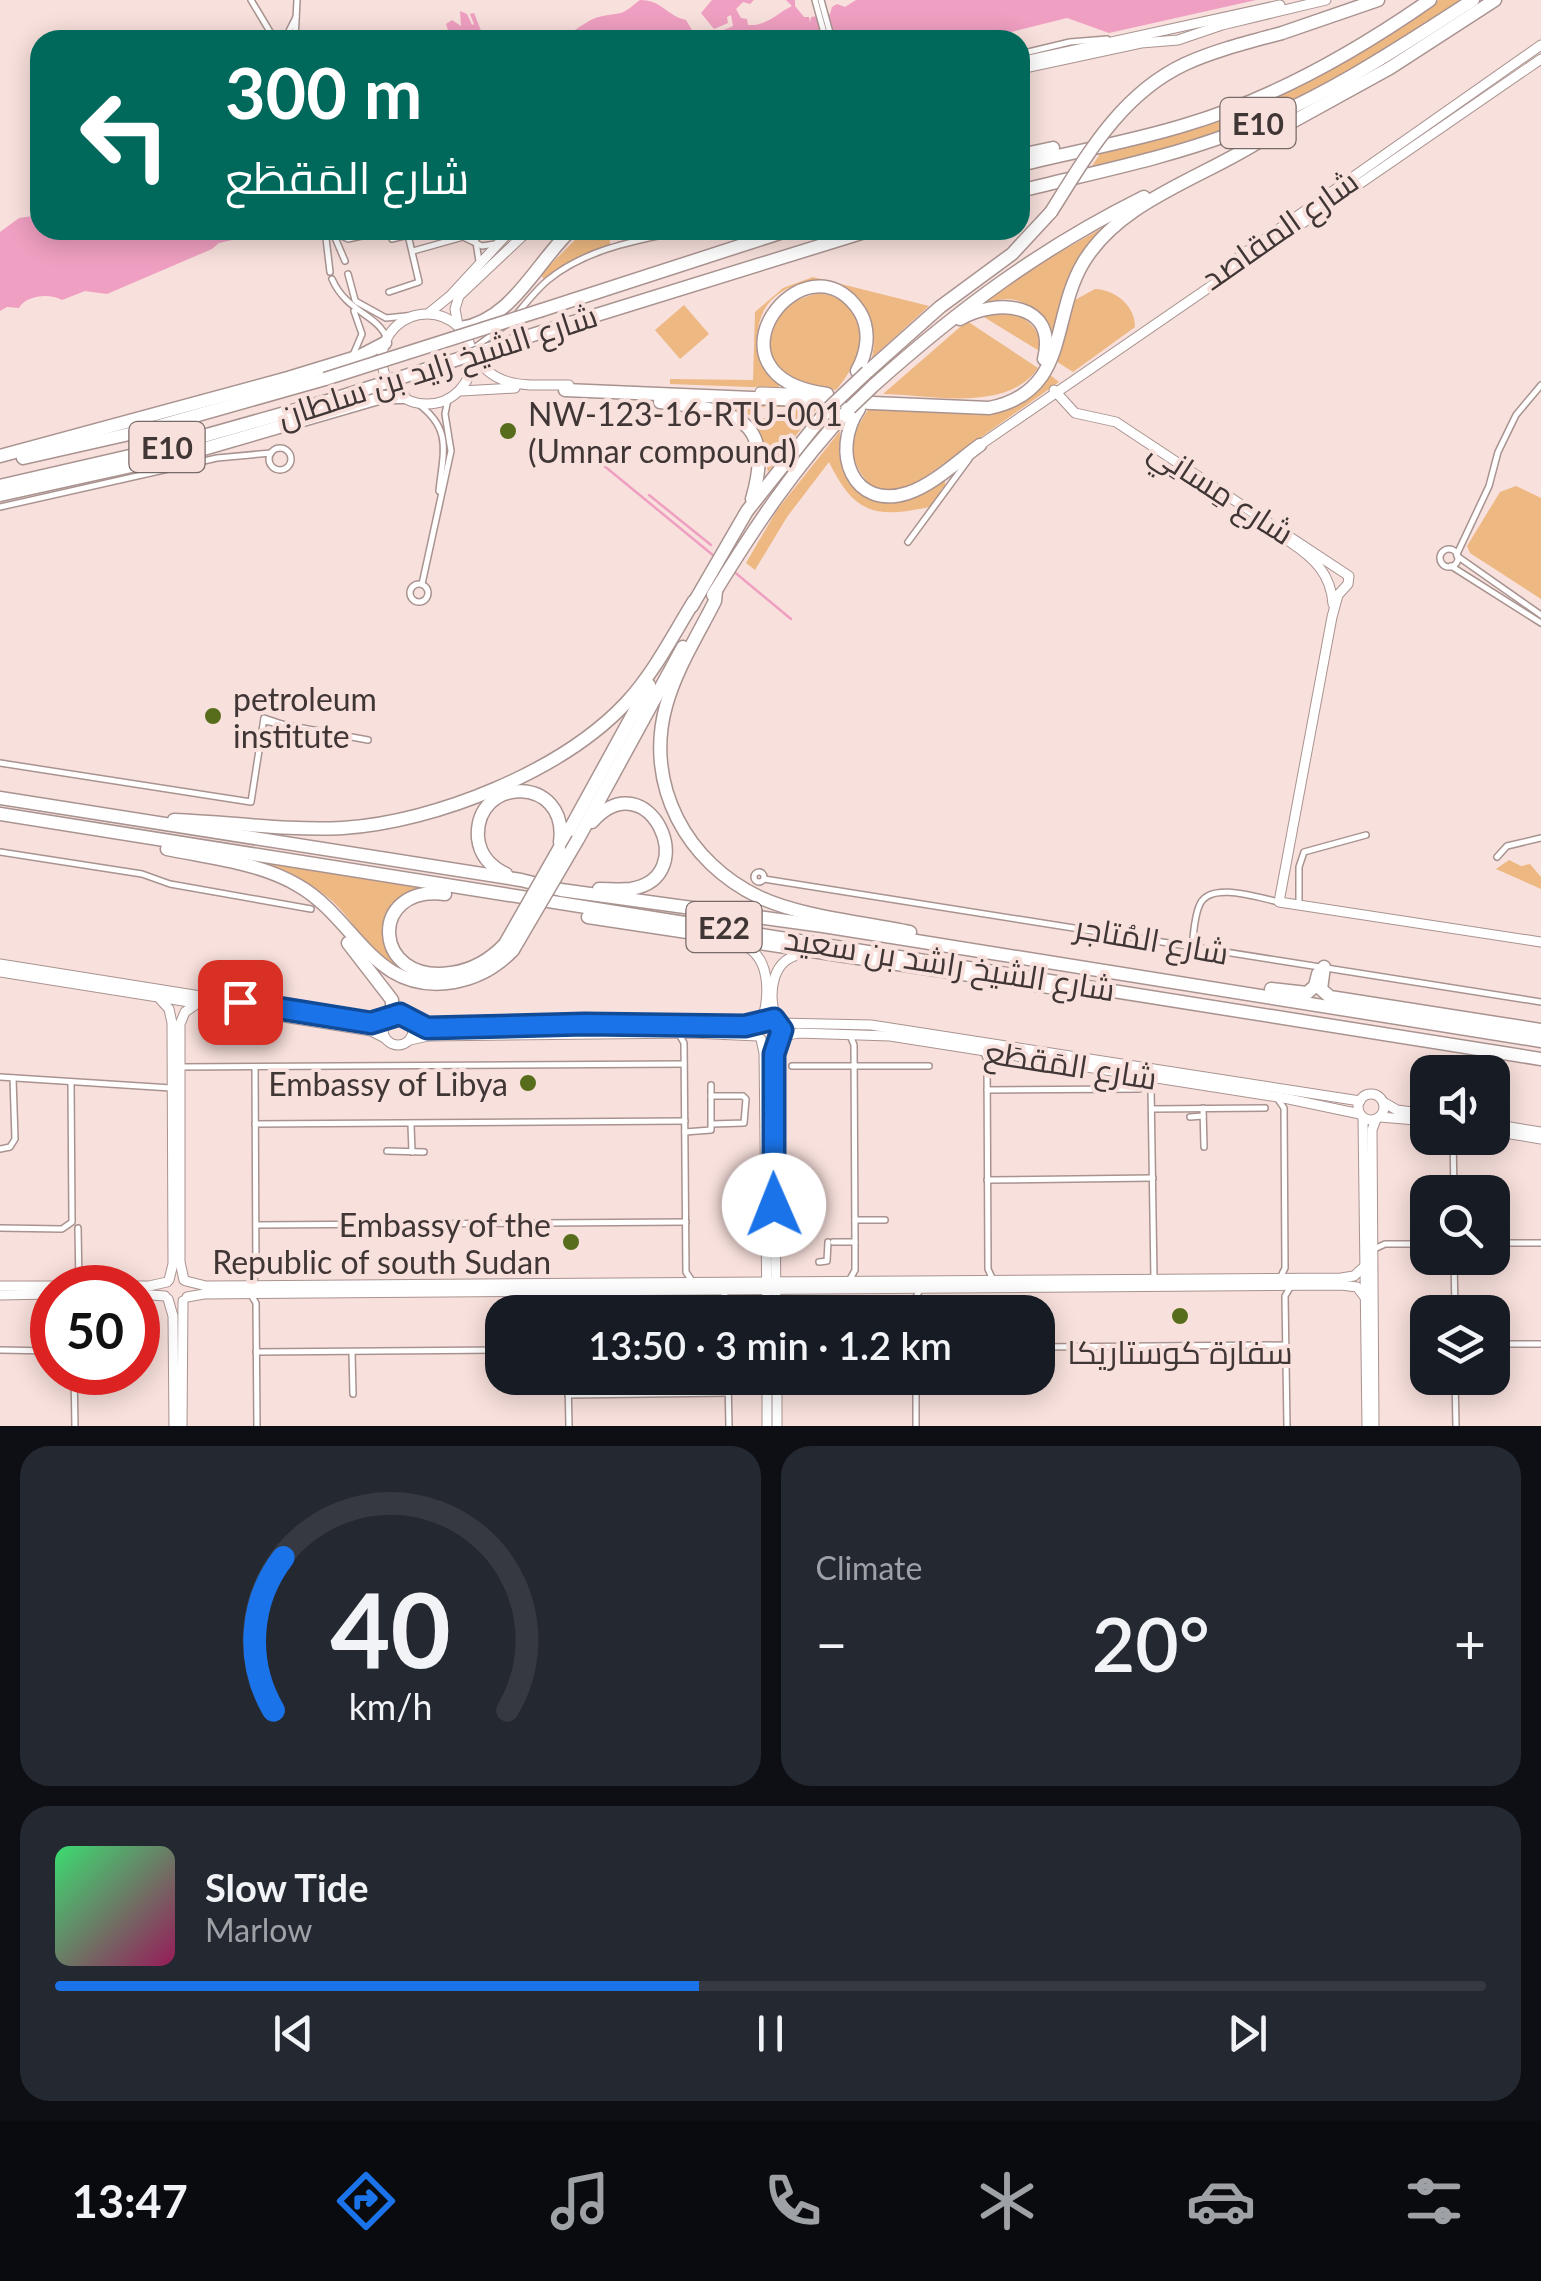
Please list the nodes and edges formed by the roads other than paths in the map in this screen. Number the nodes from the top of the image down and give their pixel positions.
1 (251, 0) edge
2 (297, 0) edge
3 (818, 0) edge
4 (1302, 0) edge
5 (1326, 0) edge
6 (1378, 0) edge
7 (1430, 0) edge
8 (1473, 0) edge
9 (1495, 0) edge
10 (296, 17) junction
11 (1174, 28) junction
12 (269, 30) edge
13 (290, 30) edge
14 (295, 30) edge
15 (826, 30) edge
16 (1120, 39) junction
17 (1079, 41) junction
18 (1150, 42) junction
19 (1541, 46) edge
20 (1030, 52) edge
21 (1055, 54) junction
22 (1340, 58) junction
23 (1541, 59) edge
24 (1030, 63) edge
25 (1030, 64) edge
26 (1266, 137) junction
27 (1030, 154) edge
28 (1030, 163) edge
29 (1030, 189) edge
30 (1030, 235) edge
31 (332, 240) edge
32 (410, 240) edge
33 (447, 240) edge
34 (469, 240) edge
35 (476, 240) edge
36 (500, 240) edge
37 (516, 240) edge
38 (562, 240) edge
39 (644, 240) edge
40 (757, 240) edge
41 (839, 240) edge
42 (1025, 240) edge
43 (497, 243) junction
44 (477, 245) junction
45 (333, 248) junction
46 (413, 251) junction
47 (345, 261) dead end
48 (477, 264) junction
49 (348, 274) dead end
50 (389, 292) dead end
51 (976, 298) junction
52 (355, 303) junction
53 (429, 313) junction
54 (415, 315) junction
55 (949, 315) junction
56 (459, 326) junction
57 (386, 341) junction
58 (472, 351) junction
59 (1049, 355) junction
60 (337, 364) junction
61 (1094, 364) junction
62 (862, 371) junction
63 (1042, 372) junction
64 (1541, 385) edge
65 (566, 390) junction
66 (1056, 391) junction
67 (458, 392) junction
68 (448, 399) junction
69 (410, 400) junction
70 (830, 401) junction
71 (855, 409) junction
72 (980, 445) junction
73 (270, 456) dead end
74 (0, 460) edge
75 (938, 474) junction
76 (953, 484) junction
77 (0, 486) edge
78 (0, 495) edge
79 (439, 499) junction
80 (1230, 500) junction
81 (0, 507) edge
82 (747, 511) junction
83 (908, 542) dead end
84 (1459, 543) junction
85 (1448, 549) junction
86 (1306, 553) junction
87 (1457, 555) junction
88 (1451, 566) junction
89 (422, 584) dead end
90 (1348, 584) junction
91 (720, 585) junction
92 (694, 600) junction
93 (1332, 617) junction
94 (1541, 619) edge
95 (368, 740) dead end
96 (0, 762) edge
97 (0, 796) edge
98 (0, 814) edge
99 (23, 818) junction
100 (136, 818) junction
101 (1366, 834) dead end
102 (1541, 838) edge
103 (578, 839) junction
104 (558, 849) junction
105 (0, 852) edge
106 (1497, 857) dead end
107 (264, 870) junction
108 (764, 879) dead end
109 (521, 880) junction
110 (561, 890) junction
111 (1279, 902) junction
112 (1299, 905) junction
113 (310, 909) dead end
114 (714, 937) junction
115 (1541, 942) edge
116 (1192, 946) junction
117 (509, 947) junction
118 (834, 956) junction
119 (0, 964) edge
120 (1322, 967) junction
121 (0, 972) edge
122 (1112, 972) junction
123 (87, 982) junction
124 (152, 996) junction
125 (1541, 1002) edge
126 (201, 1004) junction
127 (1209, 1006) junction
128 (390, 1017) junction
129 (411, 1020) junction
130 (761, 1022) junction
131 (778, 1022) junction
132 (172, 1023) junction
133 (848, 1032) junction
134 (861, 1032) junction
135 (1541, 1035) edge
136 (385, 1038) junction
137 (681, 1038) junction
138 (759, 1038) junction
139 (779, 1039) junction
140 (410, 1040) junction
141 (854, 1045) junction
142 (987, 1054) junction
143 (1089, 1059) junction
144 (1541, 1061) edge
145 (684, 1064) junction
146 (1072, 1064) junction
147 (254, 1066) junction
148 (792, 1066) dead end
149 (854, 1066) junction
150 (929, 1066) dead end
151 (180, 1067) junction
152 (1144, 1075) junction
153 (0, 1077) edge
154 (14, 1078) junction
155 (1164, 1079) junction
156 (1222, 1080) junction
157 (71, 1082) junction
158 (710, 1086) dead end
159 (171, 1088) junction
160 (1151, 1088) junction
161 (987, 1090) junction
162 (1139, 1090) dead end
163 (711, 1096) junction
164 (1274, 1096) junction
165 (1292, 1099) junction
166 (1360, 1101) junction
167 (1382, 1102) junction
168 (1203, 1108) junction
169 (1265, 1108) dead end
170 (1284, 1108) junction
171 (1152, 1109) junction
172 (1410, 1113) edge
173 (1203, 1116) junction
174 (1362, 1116) junction
175 (1190, 1117) dead end
176 (1378, 1118) junction
177 (1410, 1118) edge
178 (685, 1121) junction
179 (411, 1123) junction
180 (255, 1124) junction
181 (712, 1124) junction
182 (1510, 1130) edge
183 (685, 1132) junction
184 (1541, 1135) edge
185 (1204, 1146) dead end
186 (0, 1149) edge
187 (387, 1151) dead end
188 (412, 1152) junction
189 (424, 1152) dead end
190 (1152, 1178) junction
191 (987, 1180) junction
192 (854, 1220) junction
193 (885, 1220) dead end
194 (686, 1222) junction
195 (256, 1224) junction
196 (0, 1228) edge
197 (78, 1228) dead end
198 (1374, 1238) junction
199 (855, 1242) junction
200 (1541, 1242) edge
201 (1510, 1243) edge
202 (1385, 1244) junction
203 (1410, 1244) edge
204 (1374, 1250) junction
205 (766, 1252) junction
206 (820, 1262) dead end
207 (79, 1265) edge
208 (1366, 1265) junction
209 (775, 1268) junction
210 (988, 1269) junction
211 (855, 1270) junction
212 (686, 1272) junction
213 (256, 1275) junction
214 (1154, 1279) junction
215 (185, 1280) junction
216 (994, 1280) junction
217 (168, 1281) junction
218 (980, 1281) junction
219 (753, 1282) junction
220 (804, 1282) junction
221 (848, 1282) junction
222 (862, 1282) junction
223 (1285, 1282) junction
224 (1341, 1282) junction
225 (160, 1283) edge
226 (678, 1283) junction
227 (694, 1283) junction
228 (1130, 1283) junction
229 (1011, 1284) junction
230 (771, 1285) junction
231 (0, 1286) edge
232 (30, 1286) edge
233 (659, 1287) junction
234 (300, 1289) junction
235 (721, 1289) junction
236 (738, 1289) junction
237 (792, 1289) junction
238 (250, 1290) junction
239 (262, 1290) junction
240 (562, 1291) junction
241 (574, 1291) junction
242 (907, 1292) junction
243 (0, 1294) edge
244 (30, 1294) edge
245 (564, 1295) edge
246 (571, 1295) edge
247 (725, 1295) edge
248 (732, 1295) edge
249 (747, 1295) edge
250 (769, 1295) edge
251 (773, 1295) edge
252 (788, 1295) edge
253 (908, 1295) edge
254 (160, 1297) edge
255 (166, 1298) junction
256 (185, 1300) junction
257 (1366, 1300) junction
258 (256, 1303) junction
259 (1510, 1344) edge
260 (1541, 1344) edge
261 (1286, 1346) junction
262 (1055, 1347) edge
263 (0, 1350) edge
264 (30, 1350) edge
265 (485, 1350) edge
266 (352, 1351) junction
267 (256, 1352) junction
268 (353, 1394) dead end
269 (74, 1395) edge
270 (568, 1395) edge
271 (728, 1395) edge
272 (767, 1395) edge
273 (777, 1395) edge
274 (916, 1395) edge
275 (1456, 1395) edge
276 (75, 1426) edge
277 (178, 1426) edge
278 (256, 1426) edge
279 (568, 1426) edge
280 (729, 1426) edge
281 (768, 1426) edge
282 (777, 1426) edge
283 (916, 1426) edge
284 (1287, 1426) edge
285 (1371, 1426) edge
286 (1456, 1426) edge

1 - 12 street
2 - 10 street
3 - 15 street
4 - 11 street
5 - 18 street
6 - 30 highway, bridge
7 - 22 highway, E10
8 - 29 highway, E10
9 - 26 highway
10 - 13 street
10 - 14 street
11 - 16 street
11 - 18 street
16 - 17 street
16 - 21 street
17 - 20 street
17 - 21 street
18 - 25 street
19 - 61 street, شارع المقاصد
21 - 24 street
22 - 27 highway
22 - 28 highway, E10
23 - 61 street, شارع المقاصد
26 - 51 highway
26 - 59 highway
31 - 45 street
32 - 46 street
33 - 46 street
34 - 44 street
35 - 44 street
36 - 43 street
37 - 56 street
38 - 56 highway
39 - 58 street
40 - 74 highway, شارع الشيخ زايد بن سلطان / E10, bridge
41 - 77 highway, شارع الشيخ زايد بن سلطان / E10, bridge
42 - 51 highway, bridge
43 - 44 street
43 - 48 street
44 - 48 street
45 - 47 street
45 - 52 street
46 - 50 street
48 - 53 street
49 - 52 street
51 - 55 highway
51 - 55 highway
51 - 59 highway
52 - 54 street
52 - 57 street
52 - 60 street
53 - 54 street
53 - 56 street
54 - 57 street
55 - 62 highway
55 - 71 highway, bridge
56 - 58 street
57 - 60 highway
57 - 69 street
58 - 67 street
58 - 70 street
59 - 63 highway
60 - 74 highway
61 - 66 street, شارع المقاصد
62 - 70 highway, bridge
62 - 70 highway
63 - 65 highway
63 - 70 highway
64 - 84 street
65 - 67 street
65 - 82 highway
66 - 72 street, شارع المقاصد
66 - 80 street, شارع مِسانِي
67 - 68 street
68 - 69 street
68 - 79 street
69 - 78 highway
69 - 79 street
70 - 82 highway
71 - 75 highway
71 - 91 highway
72 - 75 highway
72 - 76 street
73 - 81 street
75 - 76 street
76 - 83 street
79 - 89 street
80 - 86 street, شارع مِسانِي
80 - 90 street, شارع مِسانِي
82 - 92 highway
84 - 85 street
84 - 87 street
85 - 87 street
85 - 88 street
86 - 90 street
86 - 93 street, شارع مِسانِي
87 - 88 street
87 - 94 street
88 - 94 street
90 - 93 street, شارع مِسانِي
91 - 103 highway
91 - 122 highway
92 - 100 highway
92 - 104 highway
93 - 111 street, شارع مِسانِي
95 - 96 street
97 - 100 highway, شارع الشيخ راشد بن سعيد / E22
98 - 99 highway, شارع الشيخ راشد بن سعيد / E22
99 - 107 highway
99 - 127 highway, شارع الشيخ راشد بن سعيد / E22
100 - 109 highway, شارع الشيخ راشد بن سعيد / E22
101 - 112 street
102 - 106 street
103 - 110 highway
103 - 117 highway, bridge
104 - 109 highway
104 - 117 highway, bridge
105 - 113 street
107 - 117 highway
107 - 128 highway
108 - 116 street, شارع المُتاجر
109 - 110 highway, شارع الشيخ راشد بن سعيد / E22
110 - 122 highway, شارع الشيخ راشد بن سعيد / E22
111 - 112 street
111 - 116 street
112 - 115 street
114 - 117 highway
114 - 118 highway
114 - 130 street
116 - 120 street, شارع المُتاجر
118 - 127 highway
118 - 131 street
119 - 123 street
120 - 122 highway
120 - 125 street, شارع المُتاجر
120 - 135 highway
121 - 123 street
122 - 135 highway, شارع الشيخ راشد بن سعيد / E22
123 - 124 street
123 - 128 street
124 - 126 street
124 - 132 street
126 - 136 street
126 - 151 street
127 - 144 highway, شارع الشيخ راشد بن سعيد / E22
128 - 129 street
128 - 136 street
129 - 130 street
129 - 140 street
130 - 131 street
130 - 138 street
131 - 139 street
131 - 143 street, شارع المَقطَع
132 - 151 street
132 - 159 street
133 - 134 street, شارع المَقطَع
133 - 139 street, شارع المَقطَع
133 - 141 street
134 - 141 street
134 - 142 street, شارع المَقطَع
136 - 140 street
137 - 138 street
137 - 140 street
137 - 145 street
138 - 139 street
138 - 205 street
139 - 209 street
141 - 149 street
142 - 146 street, شارع المَقطَع
142 - 161 street
143 - 146 street
143 - 156 street, شارع المَقطَع
145 - 147 street
145 - 178 street
146 - 152 street, شارع المَقطَع
147 - 151 street
147 - 180 street
148 - 149 street
149 - 150 street
149 - 192 street
151 - 215 street
152 - 155 street, شارع المَقطَع
152 - 160 street
153 - 154 street
154 - 157 street
154 - 186 street
155 - 156 street
155 - 160 street
155 - 164 street, شارع المَقطَع
156 - 166 street, شارع المَقطَع
157 - 159 street
157 - 196 street
158 - 163 street
159 - 217 street
160 - 171 street
161 - 162 street
161 - 191 street
163 - 181 street
163 - 181 street
164 - 165 street, شارع المَقطَع
164 - 170 street
165 - 170 street
165 - 174 street, شارع المَقطَع
166 - 167 street
166 - 174 street
167 - 172 street
167 - 176 street
168 - 169 street
168 - 171 street
168 - 173 street
170 - 223 street
171 - 190 street
173 - 175 street
173 - 185 street
174 - 176 street
174 - 208 street
176 - 177 street
176 - 198 street
178 - 179 street
178 - 183 street
179 - 180 street
179 - 188 street
180 - 195 street
181 - 183 street
182 - 184 street
183 - 194 street
187 - 188 street
188 - 189 street
190 - 191 street
190 - 214 street
191 - 210 street
192 - 193 street
192 - 199 street
194 - 195 street
194 - 212 street
195 - 213 street
197 - 207 street
198 - 202 street
198 - 204 street
199 - 206 street
199 - 211 street
200 - 201 street
202 - 203 street
202 - 204 street
204 - 285 street
205 - 219 street
205 - 230 street
208 - 224 street
208 - 257 street
209 - 220 street
209 - 230 street
210 - 216 street
210 - 218 street
211 - 221 street
211 - 222 street
212 - 226 street
212 - 227 street
213 - 238 street
213 - 239 street
214 - 223 street
214 - 228 street
215 - 217 street
215 - 238 street
215 - 256 street
216 - 218 street
216 - 229 street
217 - 225 street
217 - 255 street
218 - 222 street
219 - 227 street
219 - 230 street
220 - 221 street
220 - 230 street
221 - 222 street
223 - 224 street
223 - 228 street
223 - 261 street
224 - 257 street
226 - 227 street
226 - 233 street
228 - 229 street
229 - 242 street
230 - 236 street
230 - 237 street
230 - 250 street
230 - 251 street
231 - 232 street
233 - 234 street
233 - 235 street
233 - 241 street
234 - 239 street
234 - 240 street
235 - 236 street
235 - 247 street
236 - 248 street
236 - 249 street
237 - 242 street
237 - 252 street
238 - 239 street
238 - 256 street
238 - 258 street
239 - 258 street
240 - 241 street
240 - 245 street
241 - 246 street
242 - 253 street
243 - 244 street
254 - 255 street
255 - 256 street
255 - 277 street
256 - 277 street
257 - 285 street
258 - 267 street
259 - 260 street
261 - 262 street
261 - 284 street
263 - 264 street
265 - 266 street
266 - 267 street
266 - 268 street
267 - 278 street
269 - 276 street
270 - 279 street
271 - 280 street
272 - 281 street
273 - 282 street
274 - 283 street
275 - 286 street

